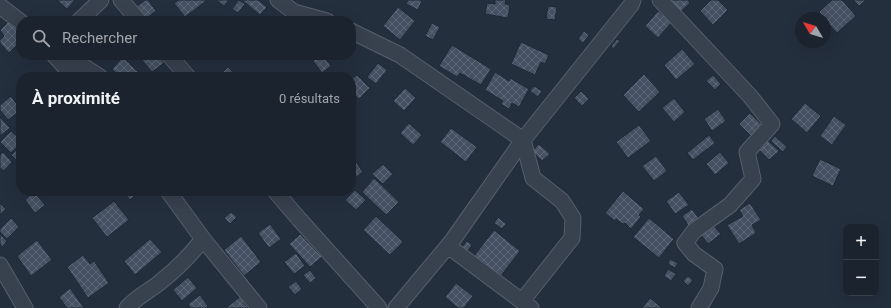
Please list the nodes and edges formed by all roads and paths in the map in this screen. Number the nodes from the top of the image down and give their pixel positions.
1 (101, 0) edge
2 (121, 0) edge
3 (278, 0) edge
4 (633, 0) edge
5 (660, 0) edge
6 (0, 6) edge
7 (84, 16) edge
8 (135, 16) edge
9 (309, 16) edge
10 (16, 18) edge
11 (356, 33) edge
12 (59, 60) edge
13 (74, 60) edge
14 (173, 60) edge
15 (69, 72) edge
16 (92, 72) edge
17 (183, 72) edge
18 (523, 140) junction
19 (172, 196) edge
20 (279, 196) edge
21 (203, 239) junction
22 (448, 246) junction
23 (0, 265) edge
24 (527, 304) edge
25 (25, 308) edge
26 (127, 308) edge
27 (259, 308) edge
28 (379, 308) edge
29 (396, 308) edge
30 (699, 308) edge

1 - 7 street
2 - 8 street
3 - 9 street
4 - 18 street
5 - 30 street
6 - 10 street
11 - 18 street
12 - 15 street
13 - 16 street
14 - 17 street
18 - 22 street
18 - 24 street
19 - 21 street
20 - 28 street
21 - 26 street
21 - 27 street
22 - 24 street
22 - 29 street
23 - 25 street

